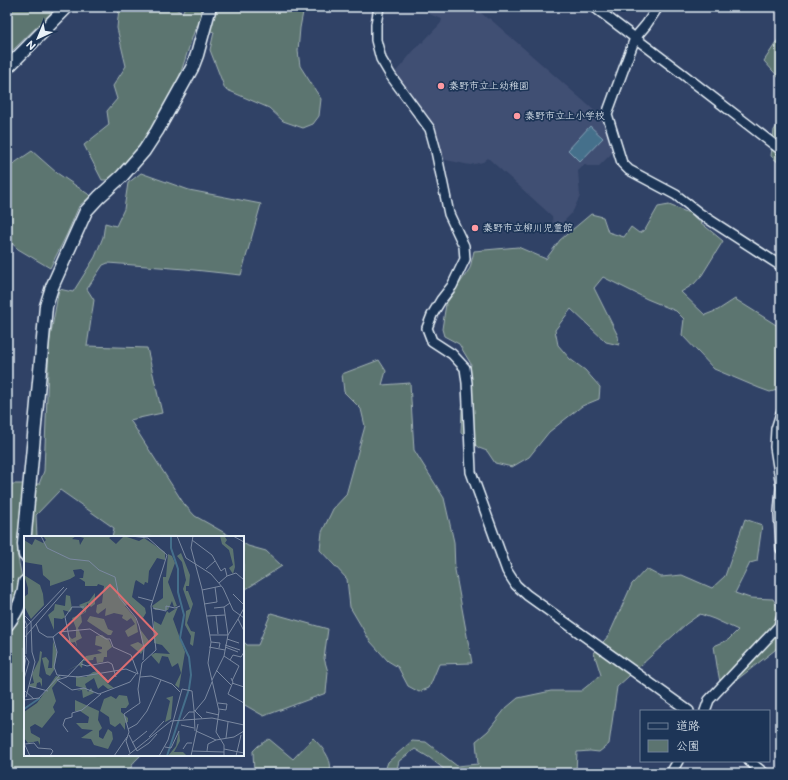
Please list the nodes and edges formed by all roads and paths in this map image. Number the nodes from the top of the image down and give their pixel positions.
1 (67, 7) edge
2 (210, 7) edge
3 (379, 7) edge
4 (594, 7) edge
5 (658, 7) edge
6 (634, 38) junction
7 (7, 68) edge
8 (781, 150) edge
9 (781, 266) edge
10 (781, 413) edge
11 (781, 487) edge
12 (25, 536) edge
13 (781, 548) edge
14 (24, 591) edge
15 (781, 618) edge
16 (7, 625) edge
17 (689, 710) edge
18 (705, 710) edge
19 (677, 762) edge
20 (750, 762) edge
21 (671, 773) edge
22 (764, 773) edge

1 - 7 street
2 - 12 street
3 - 17 street
4 - 6 street
5 - 6 street
6 - 8 street
6 - 9 street
10 - 11 street
11 - 13 street
14 - 16 street
15 - 18 street
19 - 21 street
20 - 22 street

